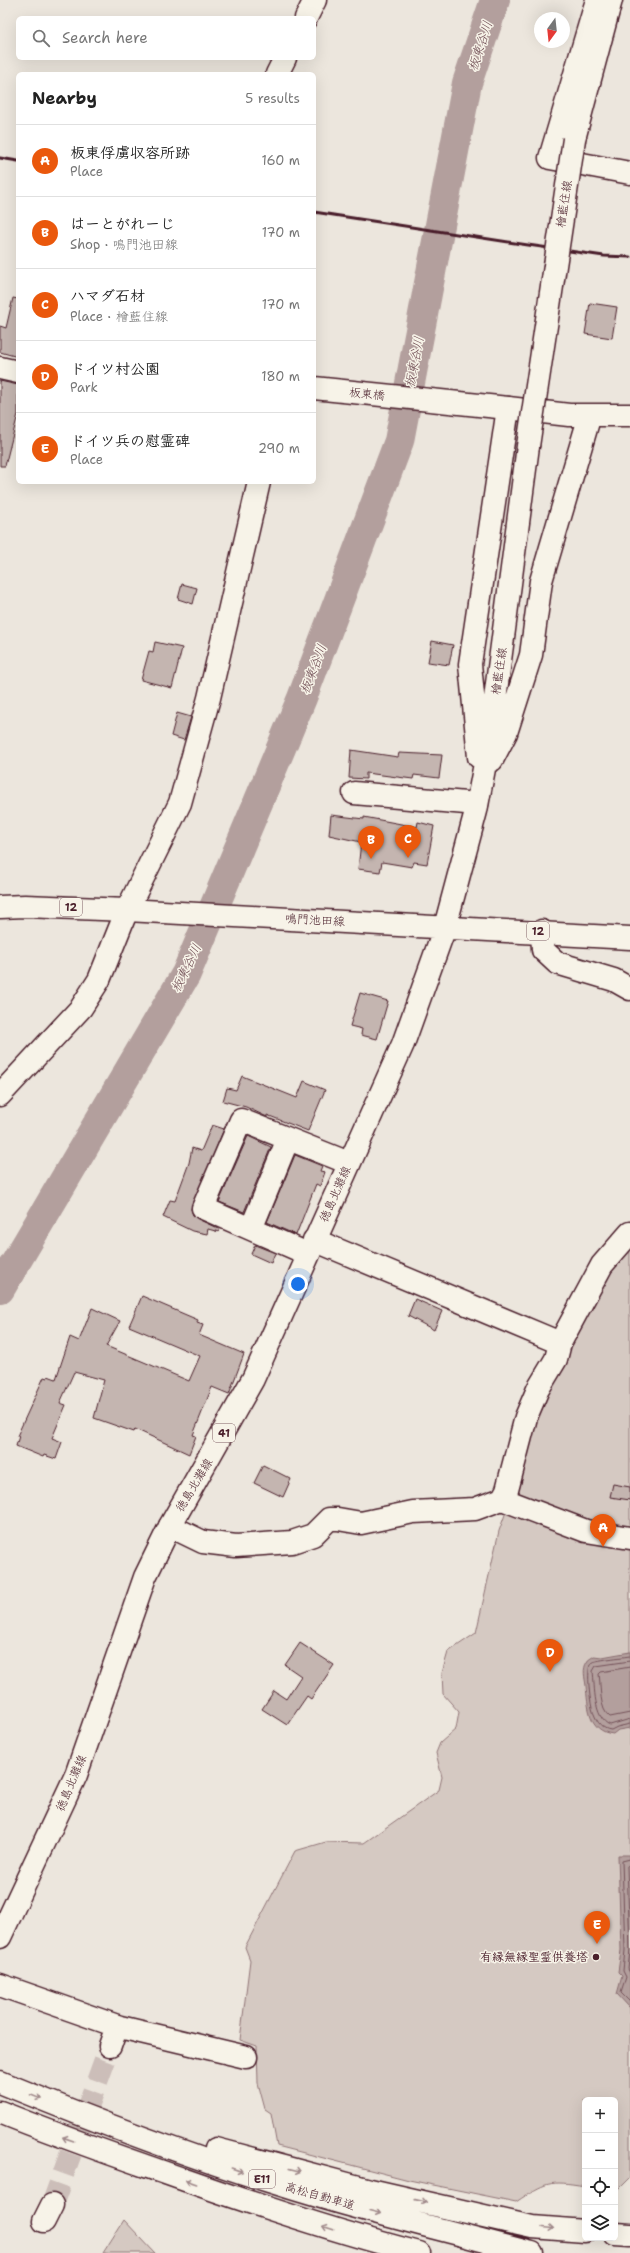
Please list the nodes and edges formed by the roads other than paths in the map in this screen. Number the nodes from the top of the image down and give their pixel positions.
1 (315, 0) edge
2 (597, 0) edge
3 (611, 0) edge
4 (307, 16) edge
5 (284, 60) edge
6 (278, 72) edge
7 (630, 173) edge
8 (0, 368) edge
9 (16, 372) edge
10 (316, 388) edge
11 (500, 407) junction
12 (590, 415) junction
13 (630, 415) edge
14 (259, 484) edge
15 (481, 783) junction
16 (354, 793) dead end
17 (477, 804) junction
18 (0, 907) edge
19 (135, 910) junction
20 (445, 927) junction
21 (542, 931) junction
22 (630, 938) edge
23 (630, 988) edge
24 (0, 1095) edge
25 (288, 1139) junction
26 (349, 1164) junction
27 (251, 1229) junction
28 (630, 1233) edge
29 (311, 1247) junction
30 (560, 1343) junction
31 (502, 1499) junction
32 (170, 1526) junction
33 (630, 1538) edge
34 (0, 1937) edge
35 (0, 1985) edge
36 (246, 2057) dead end
37 (0, 2082) edge
38 (68, 2110) junction
39 (0, 2112) edge
40 (582, 2231) edge
41 (618, 2234) edge
42 (630, 2235) edge
43 (419, 2253) edge
44 (532, 2253) edge

1 - 4 main road
2 - 7 main road
3 - 15 main road, 檜藍住線, bridge
5 - 6 main road
8 - 9 main road
10 - 11 main road, 板東橋
11 - 12 main road
11 - 15 main road
12 - 13 main road
12 - 15 main road
14 - 19 main road
15 - 17 main road, 檜藍住線
16 - 17 main road
17 - 20 main road, 檜藍住線
18 - 19 main road, 鳴門池田線 / 12
19 - 20 main road, 鳴門池田線 / 12
19 - 24 main road
20 - 21 main road, 鳴門池田線 / 12
20 - 26 main road, 徳島北灘線 / 41
21 - 22 main road, 鳴門池田線 / 12
21 - 23 main road
25 - 26 main road
25 - 27 main road
25 - 27 main road
26 - 29 main road, 徳島北灘線 / 41
27 - 29 main road
28 - 30 main road
29 - 30 main road
29 - 32 main road, 徳島北灘線 / 41
30 - 31 main road
31 - 32 main road
31 - 33 main road
32 - 34 main road, 徳島北灘線 / 41
35 - 36 main road
37 -> 38 main road, 高松自動車道 / E11
38 -> 40 main road
38 -> 44 main road, 高松自動車道 / E11
43 -> 39 main road, E11
41 - 42 main road

